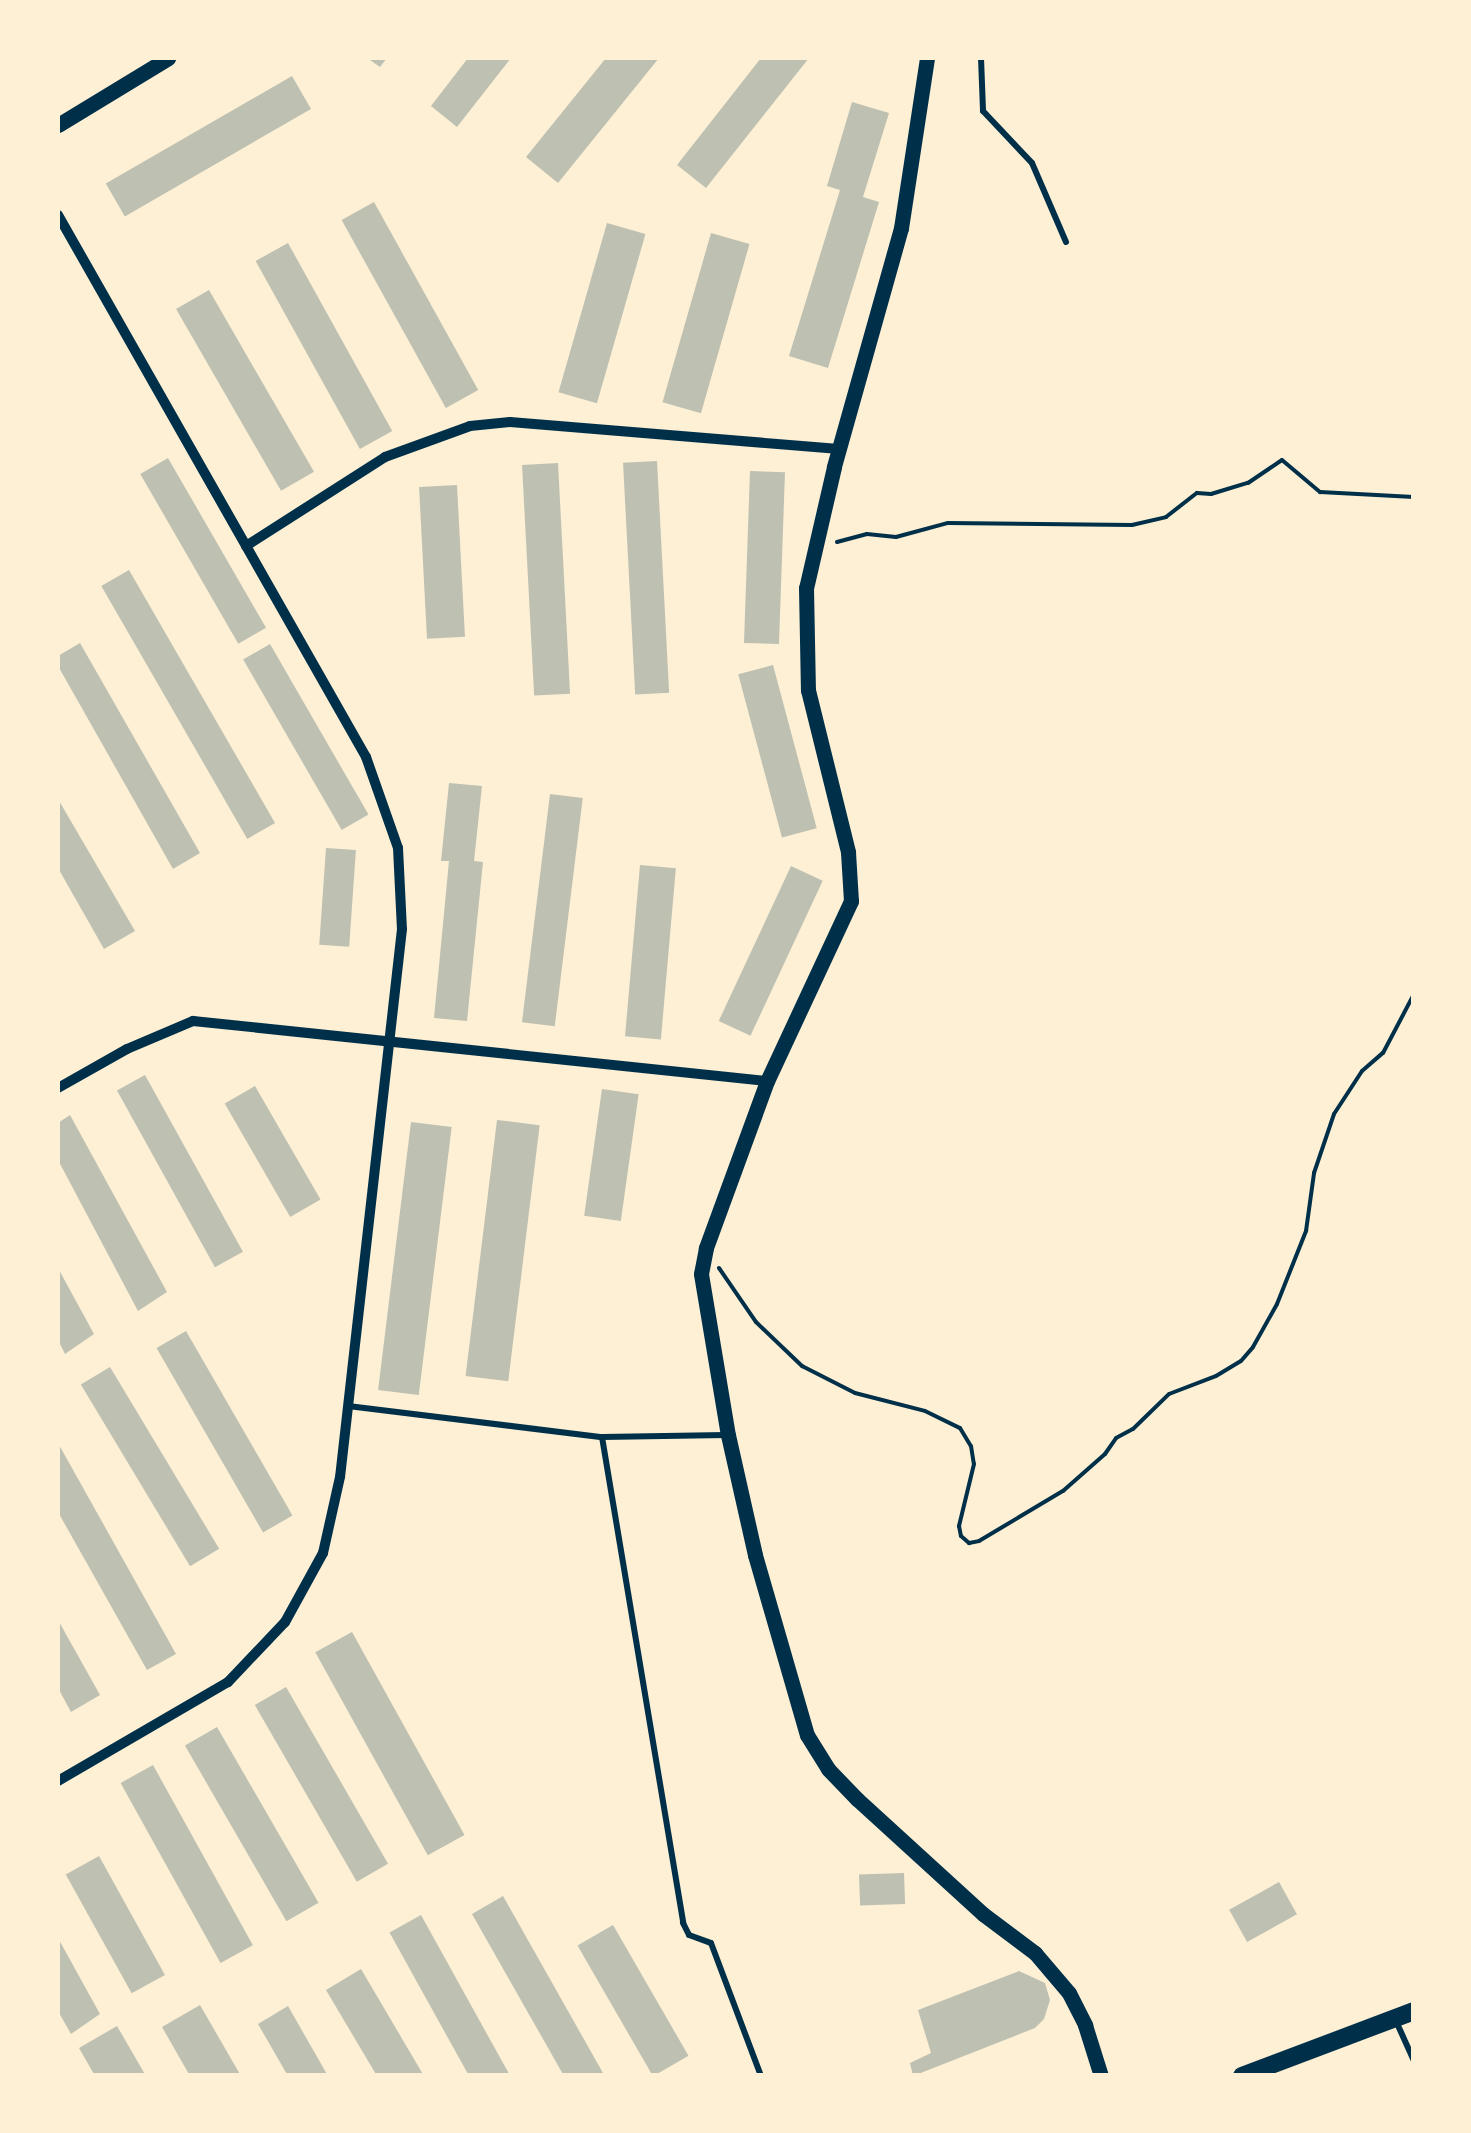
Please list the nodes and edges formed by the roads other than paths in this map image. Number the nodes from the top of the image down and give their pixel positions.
1 (168, 58) edge
2 (927, 58) edge
3 (981, 58) edge
4 (58, 125) edge
5 (58, 215) edge
6 (1066, 242) dead end
7 (839, 449) junction
8 (246, 546) junction
9 (390, 1040) junction
10 (767, 1082) junction
11 (58, 1088) edge
12 (348, 1406) junction
13 (728, 1435) junction
14 (602, 1437) junction
15 (58, 1781) edge
16 (1414, 2011) edge
17 (1395, 2018) junction
18 (1414, 2061) edge
19 (760, 2076) edge
20 (1101, 2076) edge
21 (1242, 2076) edge

1 - 4 street
2 - 7 street
3 - 6 lane
5 - 8 street
7 - 8 street
7 - 10 street
8 - 9 street
9 - 10 street
9 - 11 street
9 - 12 street
10 - 13 street
12 - 14 lane
12 - 15 street
13 - 14 lane
13 - 20 street
14 - 19 lane
16 - 17 main road
17 - 18 lane
17 - 21 main road

